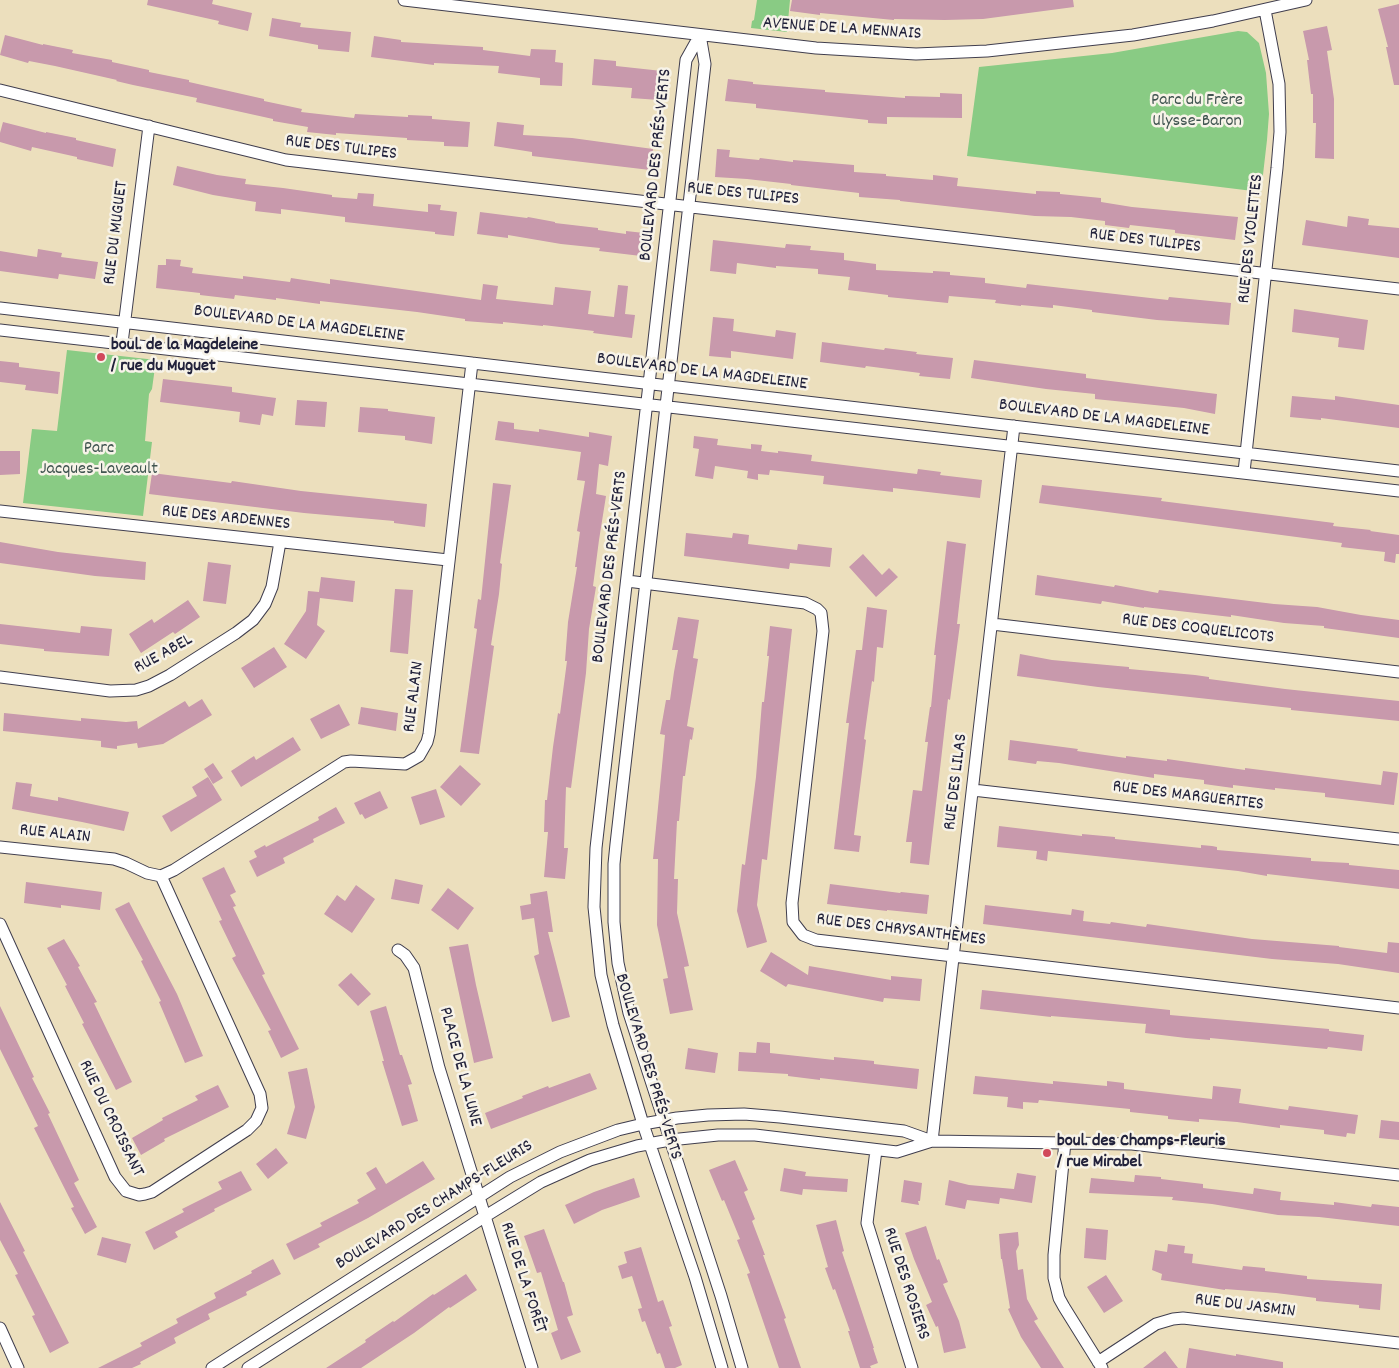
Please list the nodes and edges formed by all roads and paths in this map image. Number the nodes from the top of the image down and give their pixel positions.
1 (404, 0) edge
2 (1306, 0) edge
3 (1265, 10) junction
4 (700, 34) junction
5 (0, 90) edge
6 (149, 126) junction
7 (670, 204) junction
8 (689, 207) junction
9 (1266, 273) junction
10 (1399, 289) edge
11 (0, 308) edge
12 (124, 322) junction
13 (0, 330) edge
14 (122, 343) junction
15 (472, 363) junction
16 (470, 383) junction
17 (650, 384) junction
18 (669, 386) junction
19 (648, 404) junction
20 (667, 406) junction
21 (1014, 426) junction
22 (1012, 446) junction
23 (1245, 454) junction
24 (1399, 471) edge
25 (1244, 472) junction
26 (1399, 491) edge
27 (0, 510) edge
28 (280, 542) junction
29 (448, 560) junction
30 (627, 582) junction
31 (646, 584) junction
32 (992, 624) junction
33 (1399, 672) edge
34 (0, 677) edge
35 (973, 790) junction
36 (1399, 839) edge
37 (0, 847) edge
38 (161, 876) junction
39 (0, 924) edge
40 (398, 950) dead end
41 (954, 956) junction
42 (1399, 1008) edge
43 (663, 1120) junction
44 (643, 1124) junction
45 (670, 1140) junction
46 (932, 1141) junction
47 (1065, 1142) junction
48 (650, 1144) junction
49 (876, 1150) junction
50 (1399, 1175) edge
51 (479, 1198) junction
52 (484, 1217) junction
53 (0, 1328) edge
54 (1399, 1343) edge
55 (1100, 1365) edge
56 (18, 1368) edge
57 (212, 1368) edge
58 (248, 1368) edge
59 (532, 1368) edge
60 (722, 1368) edge
61 (742, 1368) edge
62 (912, 1368) edge

1 - 4 street, AVENUE DE LA MENNAIS
2 - 3 street, AVENUE DE LA MENNAIS
3 - 4 street, AVENUE DE LA MENNAIS
3 - 9 street, RUE DES VIOLETTES
4 - 7 street, BOULEVARD DES PRÉS-VERTS
4 - 8 street, BOULEVARD DES PRÉS-VERTS
5 - 6 street, RUE DES TULIPES
6 - 7 street, RUE DES TULIPES
6 - 12 street, RUE DU MUGUET
7 - 8 street, RUE DES TULIPES
7 - 17 street, BOULEVARD DES PRÉS-VERTS
8 - 9 street, RUE DES TULIPES
8 - 18 street, BOULEVARD DES PRÉS-VERTS
9 - 10 street, RUE DES TULIPES
9 - 23 street, RUE DES VIOLETTES
11 - 12 street, BOULEVARD DE LA MAGDELEINE
12 - 14 street, RUE DU MUGUET
12 - 15 street, BOULEVARD DE LA MAGDELEINE
13 - 14 street, BOULEVARD DE LA MAGDELEINE
14 - 16 street, BOULEVARD DE LA MAGDELEINE
15 - 16 street, RUE ALAIN
15 - 17 street, BOULEVARD DE LA MAGDELEINE
16 - 19 street, BOULEVARD DE LA MAGDELEINE
16 - 29 street, RUE ALAIN
17 - 18 street, BOULEVARD DE LA MAGDELEINE
17 - 19 street, BOULEVARD DES PRÉS-VERTS
18 - 20 street, BOULEVARD DES PRÉS-VERTS
18 - 21 street, BOULEVARD DE LA MAGDELEINE
19 - 20 street, BOULEVARD DE LA MAGDELEINE
19 - 30 street, BOULEVARD DES PRÉS-VERTS
20 - 22 street, BOULEVARD DE LA MAGDELEINE
20 - 31 street, BOULEVARD DES PRÉS-VERTS
21 - 22 street, RUE DES LILAS
21 - 23 street, BOULEVARD DE LA MAGDELEINE
22 - 25 street, BOULEVARD DE LA MAGDELEINE
22 - 32 street, RUE DES LILAS
23 - 24 street, BOULEVARD DE LA MAGDELEINE
23 - 25 street, RUE DES VIOLETTES
25 - 26 street, BOULEVARD DE LA MAGDELEINE
27 - 28 street, RUE DES ARDENNES
28 - 29 street, RUE DES ARDENNES
28 - 34 street, RUE ABEL
29 - 38 street, RUE ALAIN
30 - 31 street, RUE DES CHRYSANTHÈMES
30 - 44 street, BOULEVARD DES PRÉS-VERTS
31 - 41 street, RUE DES CHRYSANTHÈMES
31 - 43 street, BOULEVARD DES PRÉS-VERTS
32 - 33 street, RUE DES COQUELICOTS
32 - 35 street, RUE DES LILAS
35 - 36 street, RUE DES MARGUERITES
35 - 41 street, RUE DES LILAS
37 - 38 street, RUE ALAIN
38 - 39 street, RUE DU CROISSANT
40 - 51 street, PLACE DE LA LUNE
41 - 42 street, RUE DES CHRYSANTHÈMES
41 - 46 street, RUE DES LILAS
43 - 44 street, BOULEVARD DES CHAMPS-FLEURIS
43 - 45 street, BOULEVARD DES PRÉS-VERTS
43 - 46 street, BOULEVARD DES CHAMPS-FLEURIS
44 - 48 street, BOULEVARD DES PRÉS-VERTS
44 - 51 street, BOULEVARD DES CHAMPS-FLEURIS
45 - 48 street, BOULEVARD DES CHAMPS-FLEURIS
45 - 49 street, BOULEVARD DES CHAMPS-FLEURIS
45 - 61 street, BOULEVARD DES PRÉS-VERTS
46 - 47 street, BOULEVARD DES CHAMPS-FLEURIS
46 - 49 street, BOULEVARD DES CHAMPS-FLEURIS
47 - 50 street, BOULEVARD DES CHAMPS-FLEURIS
47 - 55 street
48 - 52 street, BOULEVARD DES CHAMPS-FLEURIS
48 - 60 street, BOULEVARD DES PRÉS-VERTS
49 - 62 street, RUE DES ROSIERS
51 - 52 street, RUE DE LA FORÊT
51 - 57 street, BOULEVARD DES CHAMPS-FLEURIS
52 - 58 street, BOULEVARD DES CHAMPS-FLEURIS
52 - 59 street, RUE DE LA FORÊT
53 - 56 street
54 - 55 street, RUE DU JASMIN

